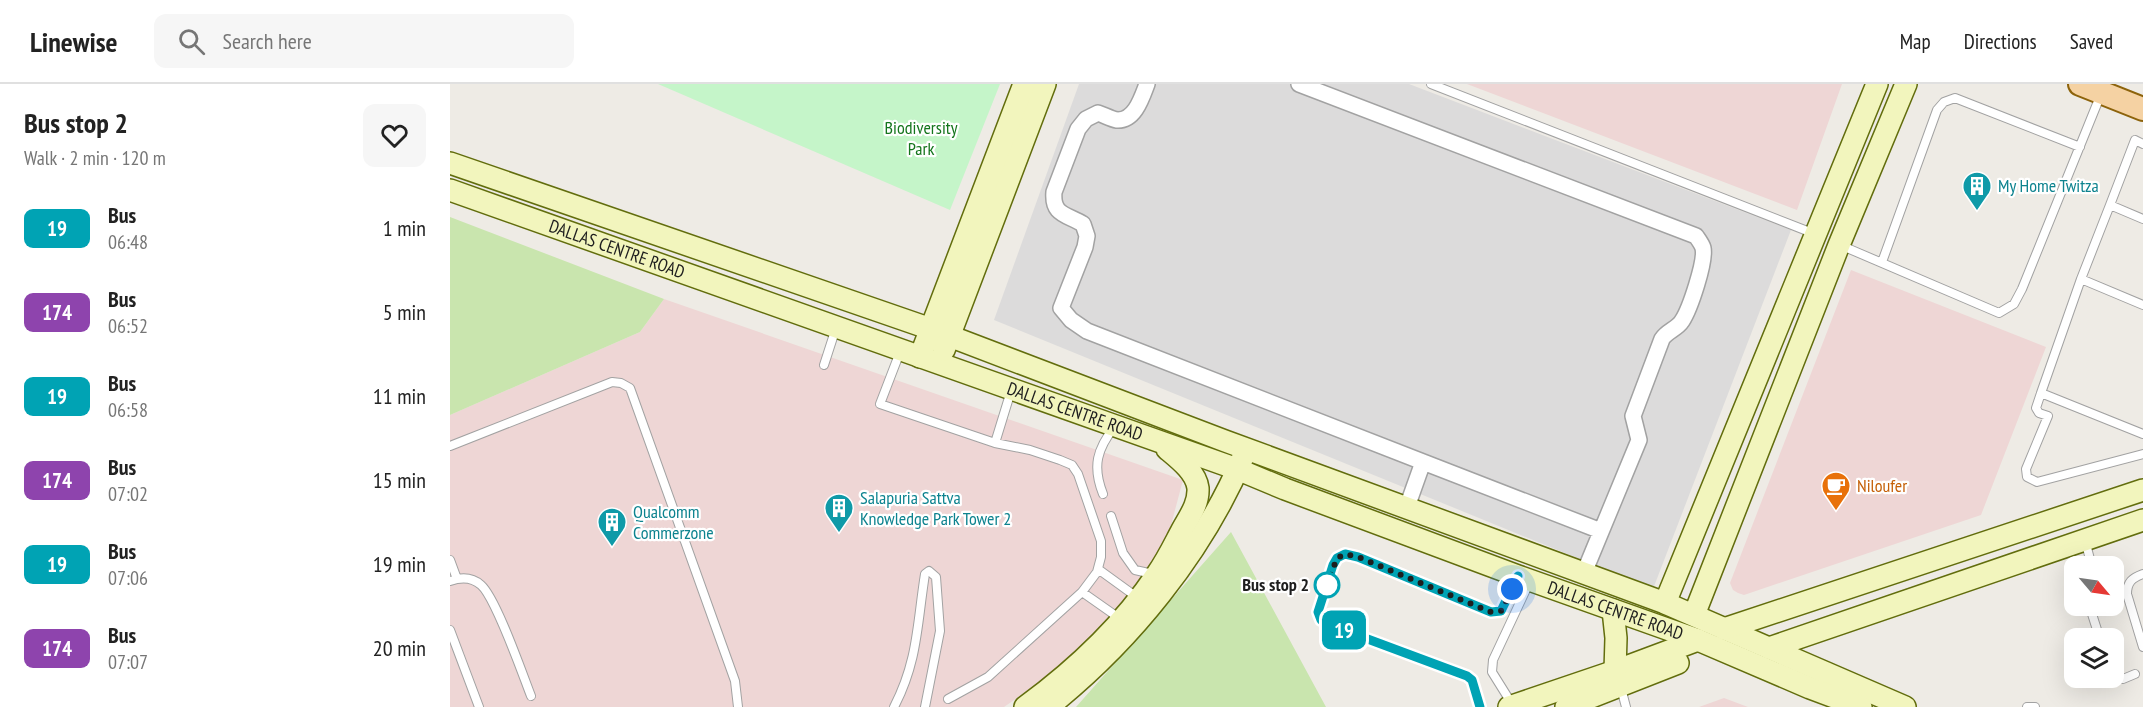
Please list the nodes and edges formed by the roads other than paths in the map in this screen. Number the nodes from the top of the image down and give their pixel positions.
1 (1024, 84) edge
2 (1045, 84) edge
3 (1147, 84) edge
4 (1299, 84) edge
5 (1431, 84) edge
6 (1877, 84) edge
7 (1906, 84) edge
8 (2080, 84) edge
9 (2102, 93) junction
10 (2143, 110) edge
11 (2143, 144) edge
12 (2080, 147) junction
13 (450, 163) edge
14 (450, 190) edge
15 (2109, 205) junction
16 (2143, 219) edge
17 (1816, 235) junction
18 (1839, 245) junction
19 (1882, 262) junction
20 (2081, 279) junction
21 (2143, 305) edge
22 (837, 327) junction
23 (940, 333) junction
24 (920, 357) junction
25 (824, 365) dead end
26 (1012, 390) junction
27 (2041, 393) junction
28 (1115, 426) junction
29 (2143, 434) edge
30 (995, 443) junction
31 (1159, 443) junction
32 (450, 446) edge
33 (1246, 449) junction
34 (2143, 454) edge
35 (1423, 462) junction
36 (1237, 469) junction
37 (2143, 490) edge
38 (1103, 494) dead end
39 (1407, 507) junction
40 (1111, 516) dead end
41 (2143, 520) edge
42 (1601, 531) junction
43 (2085, 539) junction
44 (2089, 556) edge
45 (450, 560) edge
46 (1098, 569) junction
47 (1905, 569) junction
48 (1584, 573) junction
49 (2143, 574) edge
50 (1156, 575) junction
51 (1524, 578) junction
52 (453, 580) edge
53 (1082, 592) junction
54 (1138, 598) junction
55 (1914, 598) junction
56 (1665, 603) junction
57 (1613, 610) junction
58 (1694, 615) junction
59 (1120, 619) junction
60 (450, 630) edge
61 (1712, 639) junction
62 (2143, 647) edge
63 (1769, 648) junction
64 (2134, 674) dead end
65 (2124, 679) edge
66 (1621, 688) edge
67 (531, 696) dead end
68 (948, 699) dead end
69 (1511, 706) edge
70 (1572, 706) edge
71 (479, 707) edge
72 (738, 707) edge
73 (894, 707) edge
74 (925, 707) edge
75 (1025, 707) edge
76 (1048, 707) edge
77 (1480, 707) edge
78 (1861, 707) edge
79 (1905, 707) edge
80 (2026, 707) edge
81 (2035, 707) edge

1 - 23 street
2 - 23 street
3 - 35 street
4 - 42 street
5 - 17 lane
6 - 17 street
7 - 18 street
8 - 9 main road
9 - 10 main road
9 - 12 lane
11 - 15 lane
12 - 19 lane
12 - 19 lane
13 - 23 street, DALLAS CENTRE ROAD
14 - 22 street, DALLAS CENTRE ROAD
15 - 16 lane
15 - 20 lane
17 - 56 street
18 - 19 lane
18 - 58 street
20 - 21 lane
20 - 27 lane
22 - 24 street, DALLAS CENTRE ROAD
22 - 25 lane
23 - 24 street
23 - 33 street, DALLAS CENTRE ROAD
24 - 26 street, DALLAS CENTRE ROAD
24 - 30 lane
26 - 28 street, DALLAS CENTRE ROAD
26 - 30 lane
27 - 29 lane
27 - 34 lane
28 - 31 street, DALLAS CENTRE ROAD
28 - 38 lane
30 - 46 lane
31 - 36 street, DALLAS CENTRE ROAD
31 - 50 street
32 - 72 lane
33 - 36 street
33 - 39 street, DALLAS CENTRE ROAD
35 - 39 street
35 - 42 street
36 - 51 street, DALLAS CENTRE ROAD
36 - 76 street
37 - 47 street
39 - 48 street, DALLAS CENTRE ROAD
40 - 50 lane
41 - 43 street
42 - 48 street
43 - 44 lane
43 - 55 street
45 - 52 lane
46 - 53 lane
46 - 54 lane
47 - 55 street
47 - 61 street
48 - 56 street, DALLAS CENTRE ROAD
49 - 62 lane
50 - 54 street
51 - 57 street, DALLAS CENTRE ROAD
51 - 69 lane
51 - 77 lane
52 - 67 lane
53 - 59 lane
53 - 68 lane
54 - 59 street
55 - 63 street
56 - 58 street, DALLAS CENTRE ROAD
57 - 61 street, DALLAS CENTRE ROAD
57 - 66 street
58 - 61 street, DALLAS CENTRE ROAD
59 - 75 street
60 - 71 lane
61 - 63 street
61 - 66 street
61 - 78 street
63 - 79 street
64 - 65 lane
66 - 69 street
66 - 70 street
73 - 74 lane
80 - 81 lane

